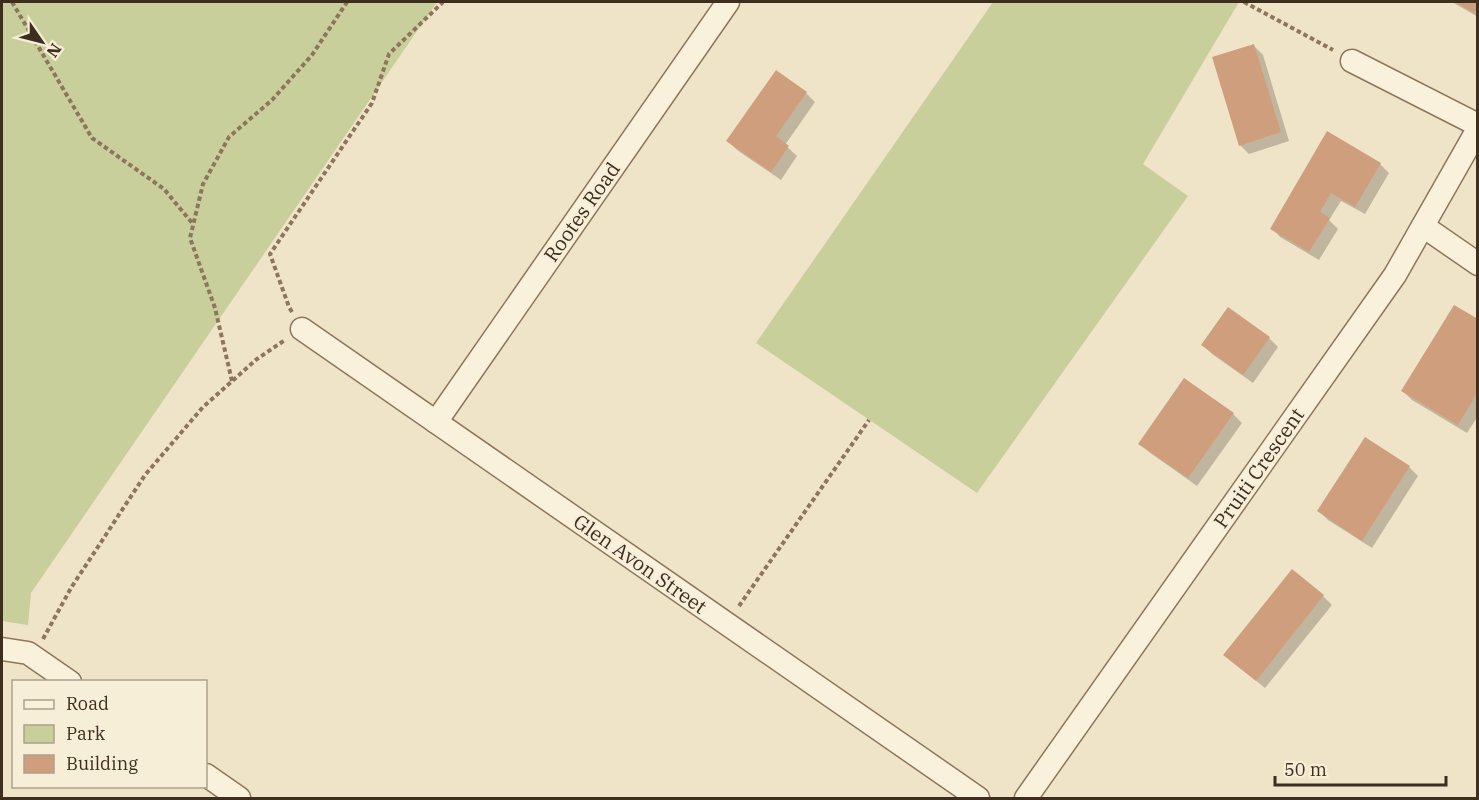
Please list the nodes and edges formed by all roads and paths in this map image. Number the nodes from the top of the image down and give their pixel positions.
1 (12, 2) edge
2 (347, 2) edge
3 (442, 2) edge
4 (728, 2) edge
5 (1244, 2) edge
6 (1352, 61) joint
7 (1478, 127) edge
8 (193, 224) junction
9 (1423, 226) junction
10 (1478, 264) edge
11 (302, 328) junction
12 (232, 381) junction
13 (869, 420) dead end
14 (436, 422) junction
15 (727, 624) junction
16 (2, 649) edge
17 (33, 656) junction
18 (69, 680) edge
19 (207, 776) edge
20 (239, 798) edge
21 (978, 798) edge
22 (1026, 798) edge

1 - 8 path
2 - 8 path
3 - 11 path
4 - 14 street, Rootes Road
5 - 6 path
6 - 7 street
7 - 9 street, Pruiti Crescent
8 - 12 path
9 - 10 street
9 - 22 street, Pruiti Crescent
11 - 12 path
11 - 14 street, Glen Avon Street
12 - 17 path
13 - 15 path
14 - 15 street, Glen Avon Street
15 - 21 street, Glen Avon Street
16 - 17 street
17 - 18 street
19 - 20 street

